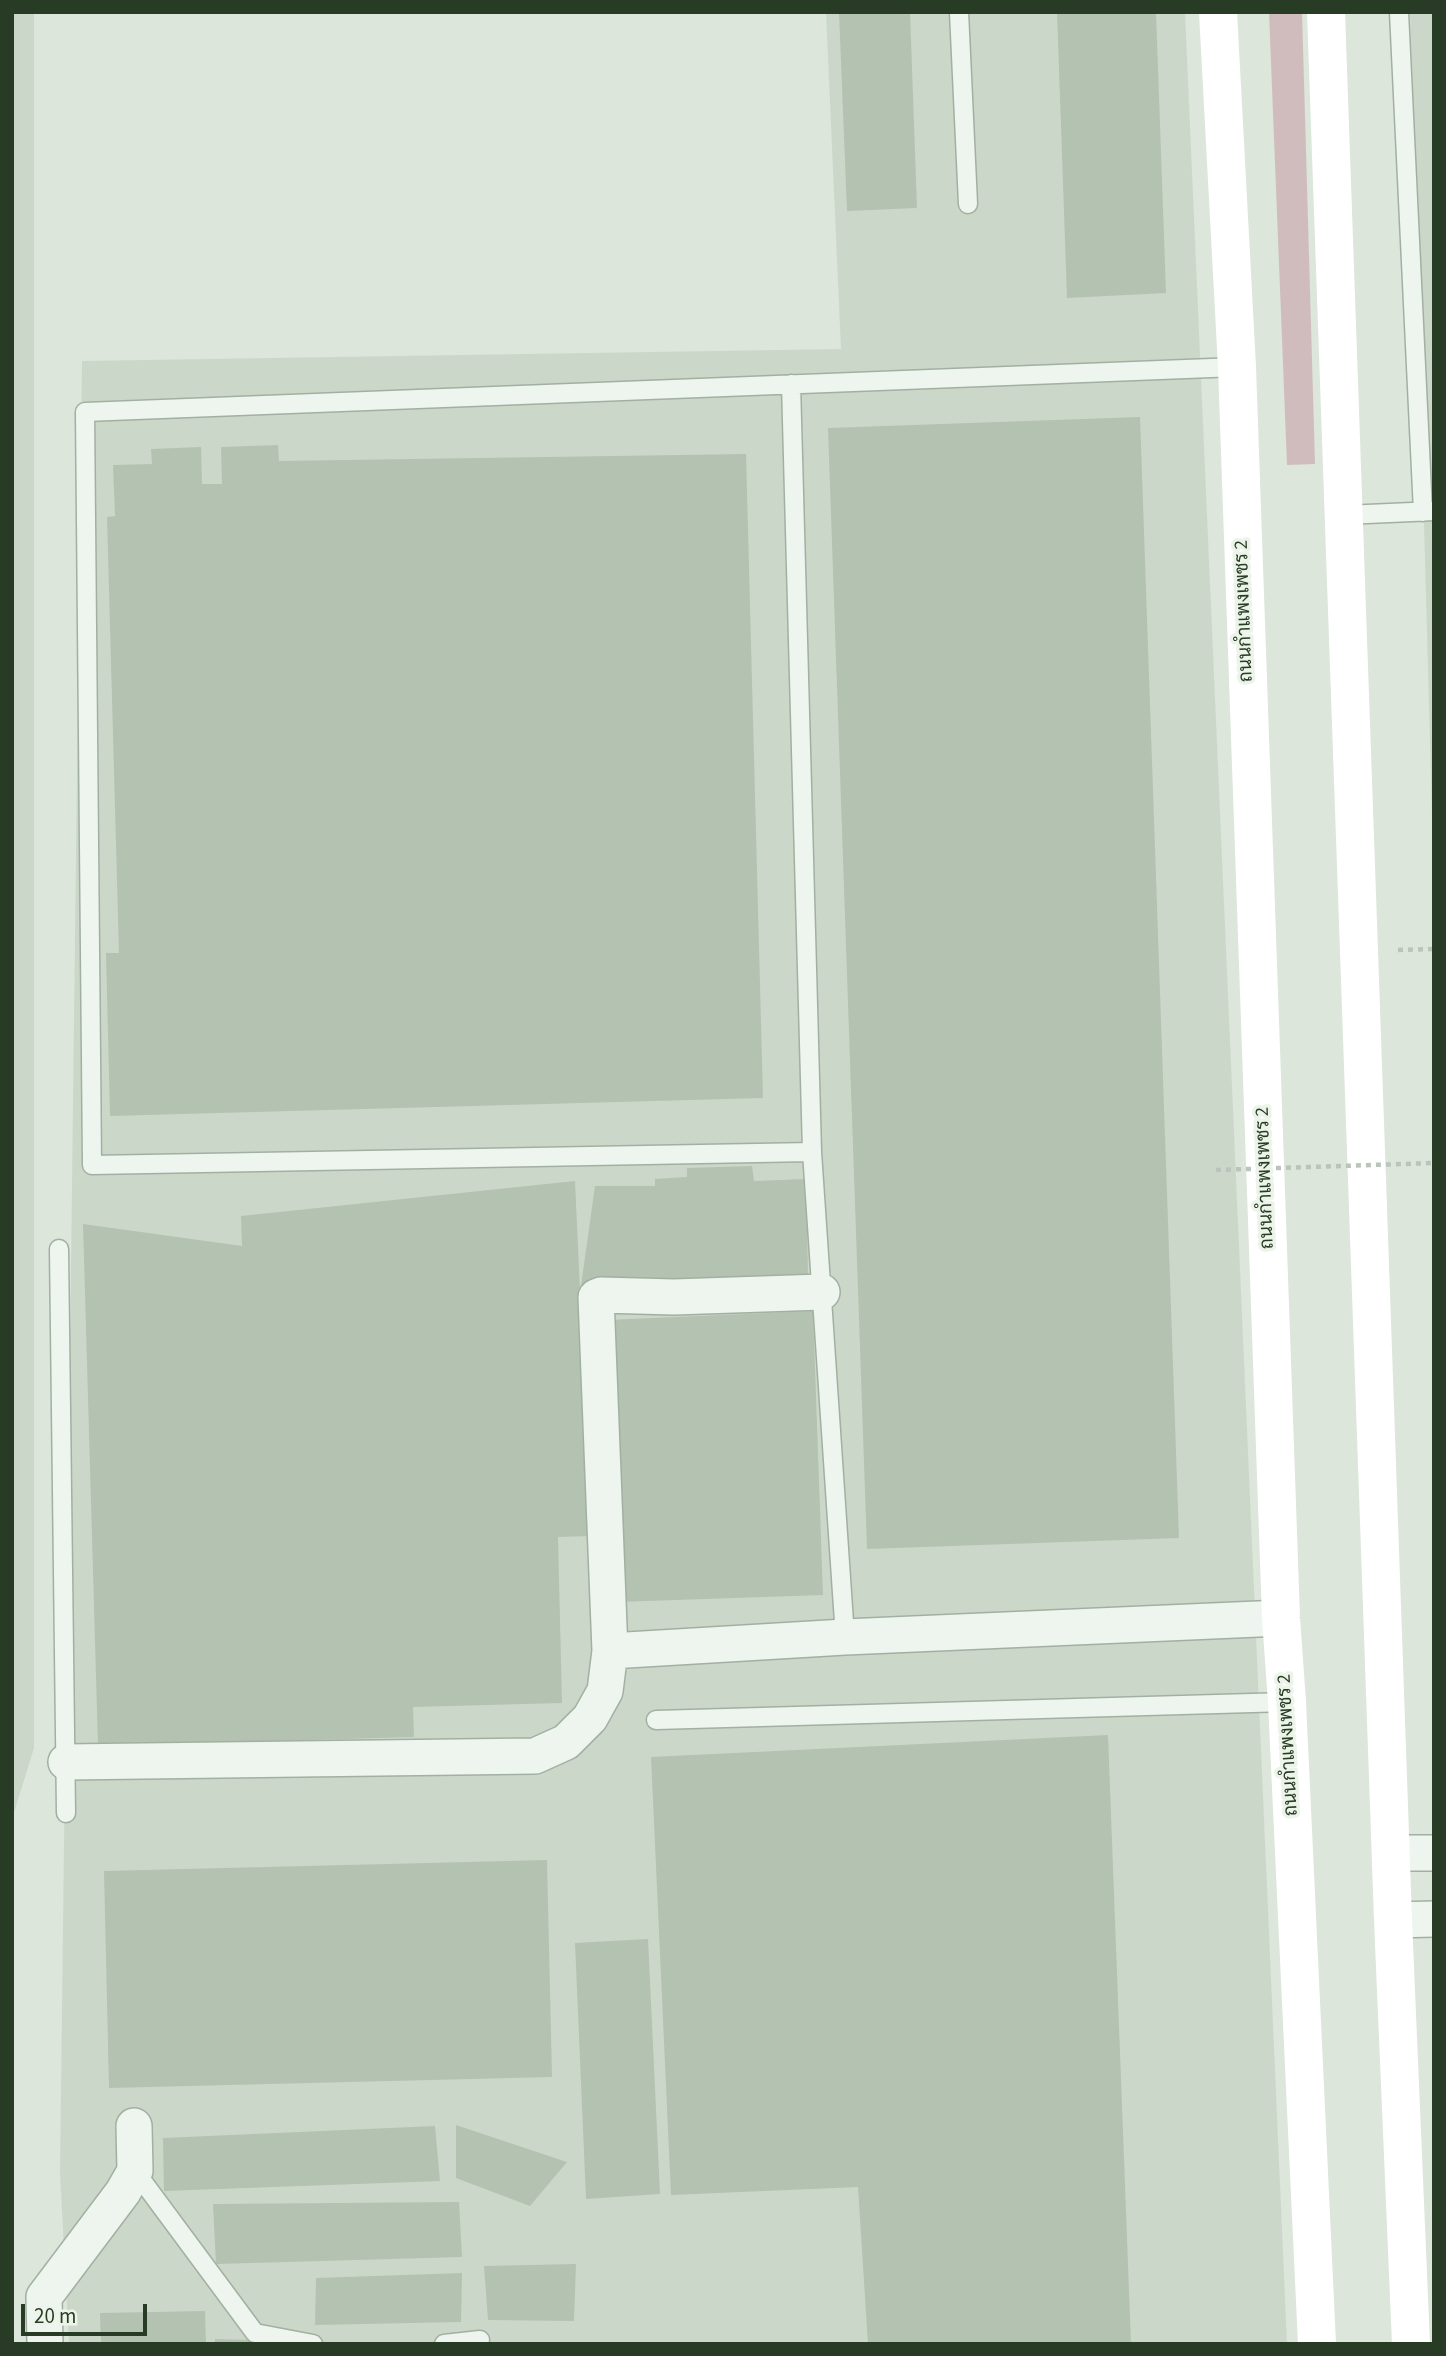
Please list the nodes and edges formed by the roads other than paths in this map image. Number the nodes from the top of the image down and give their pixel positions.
1 (959, 12) edge
2 (1218, 12) edge
3 (1326, 12) edge
4 (1399, 12) edge
5 (968, 204) dead end
6 (1237, 367) junction
7 (791, 384) junction
8 (1428, 512) edge
9 (1345, 515) junction
10 (813, 1152) junction
11 (59, 1249) dead end
12 (822, 1292) junction
13 (1281, 1618) junction
14 (845, 1637) junction
15 (610, 1651) junction
16 (1287, 1702) junction
17 (656, 1720) dead end
18 (66, 1762) junction
19 (66, 1814) dead end
20 (1391, 1853) junction
21 (1434, 1853) edge
22 (1434, 1919) edge
23 (1393, 1920) junction
24 (134, 2126) dead end
25 (135, 2171) junction
26 (480, 2340) dead end
27 (45, 2344) edge
28 (313, 2344) edge
29 (444, 2344) edge
30 (1317, 2344) edge
31 (1410, 2344) edge

1 - 5 lane
2 - 6 main road, ถนนกำแพงเพชร 2
3 - 9 main road
4 - 8 lane
6 - 7 lane
6 - 13 main road, ถนนกำแพงเพชร 2
7 - 10 lane
7 - 10 lane
8 - 9 lane
9 - 20 main road
10 - 12 lane
11 - 18 lane
12 - 14 lane
12 - 15 street
13 - 14 street
13 - 16 main road, ถนนกำแพงเพชร 2
14 - 15 street
15 - 18 street
16 - 17 lane
16 - 30 main road, ถนนกำแพงเพชร 2
18 - 19 lane
20 - 21 street
20 - 23 main road
22 - 23 street
23 - 31 main road
24 - 25 street
25 - 27 street
25 - 28 lane
26 - 29 lane

